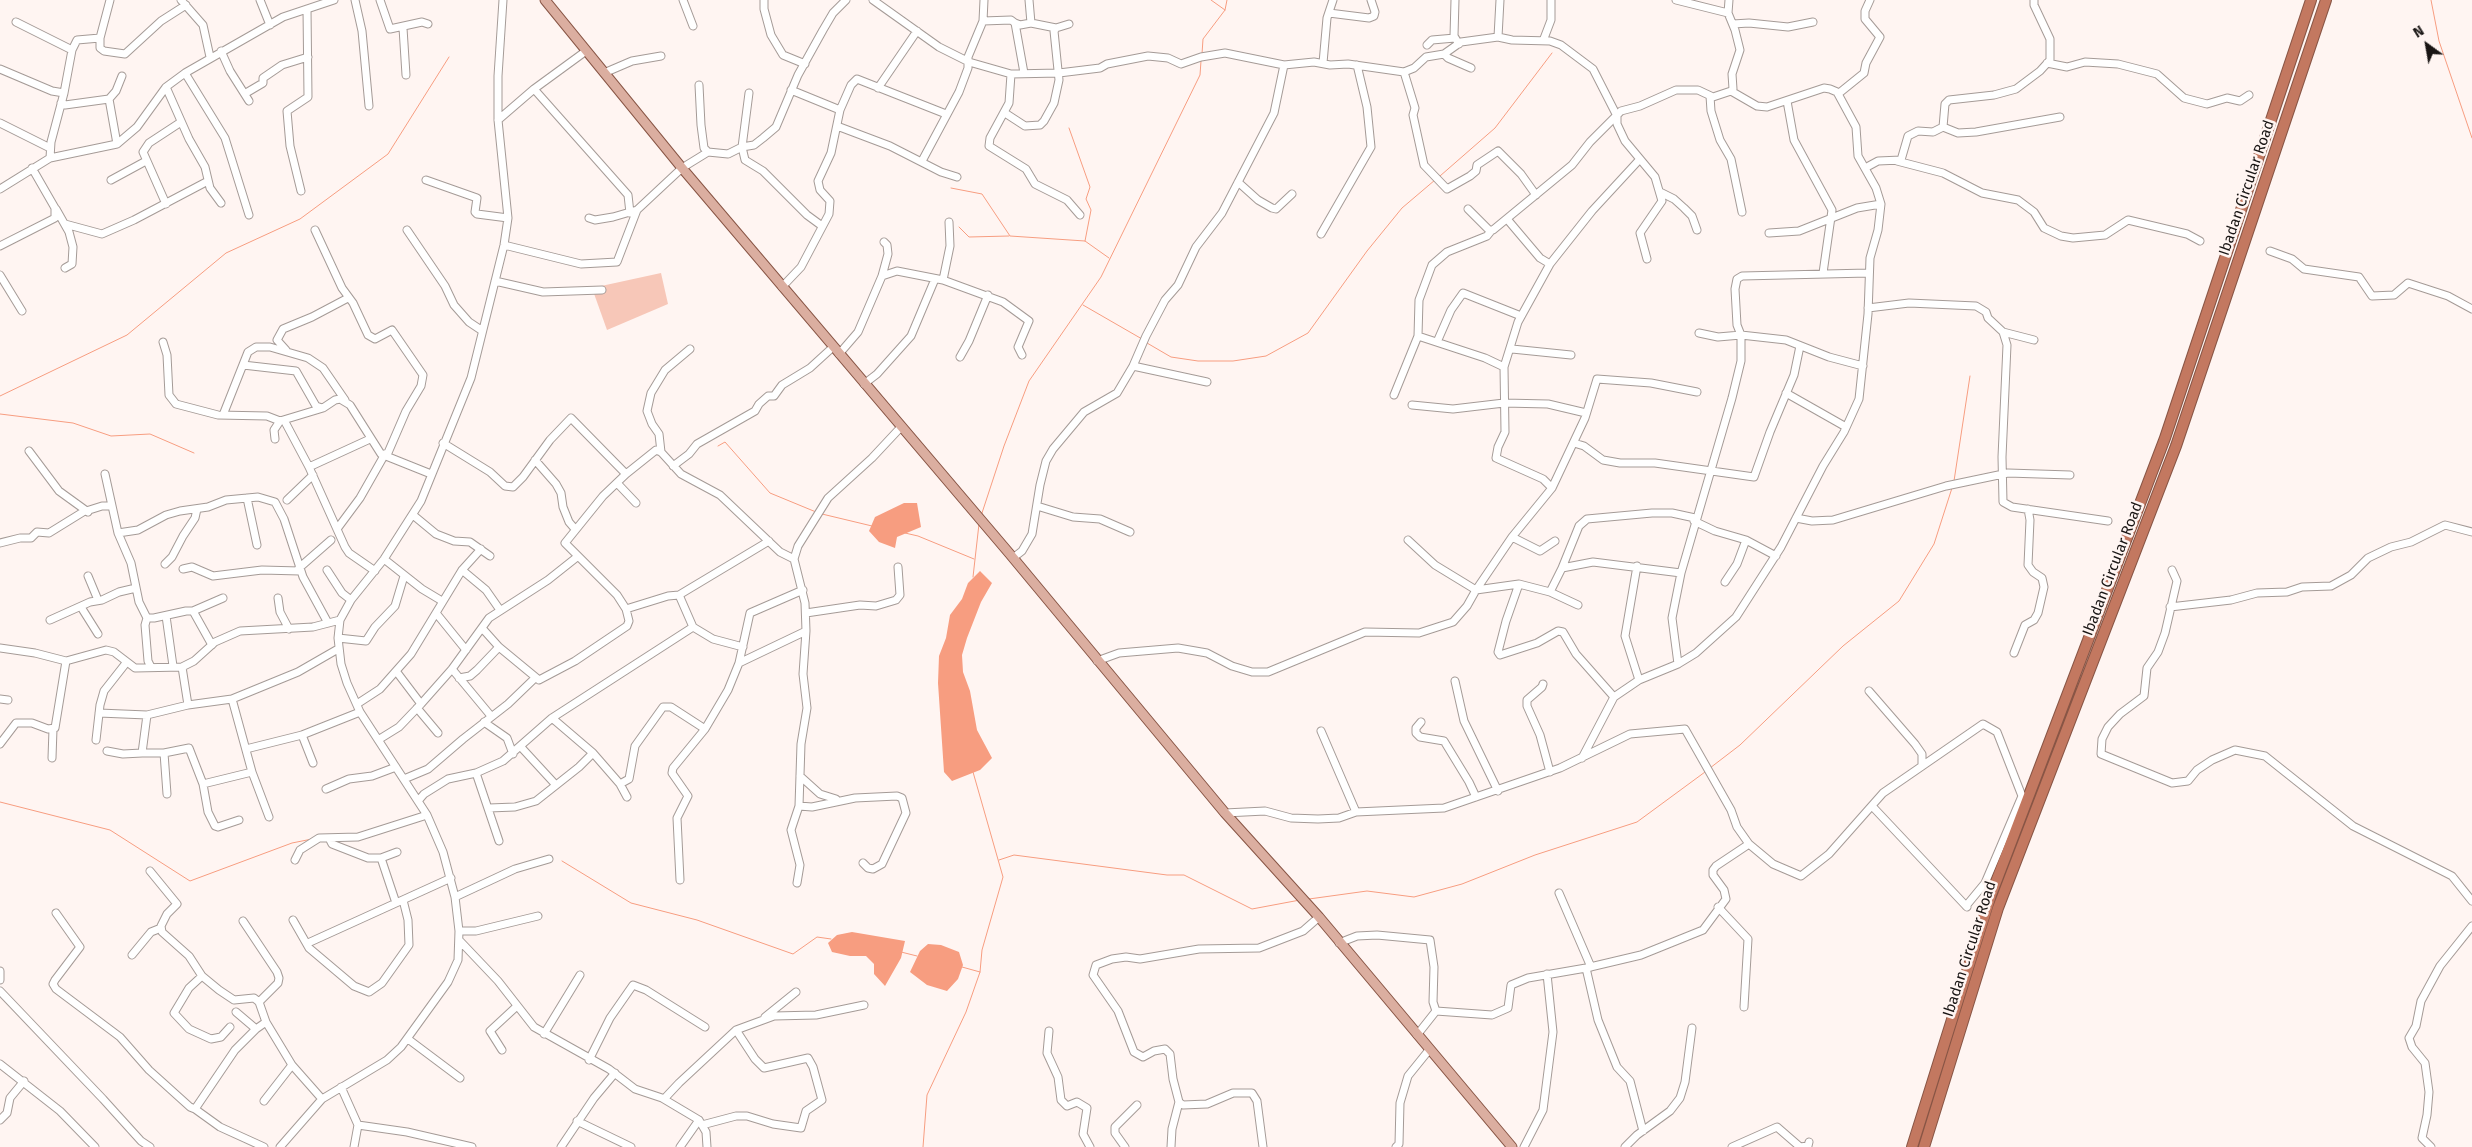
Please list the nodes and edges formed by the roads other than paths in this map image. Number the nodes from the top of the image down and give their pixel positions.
1 (110, 0) edge
2 (260, 0) edge
3 (334, 0) edge
4 (355, 0) edge
5 (380, 0) edge
6 (503, 0) edge
7 (545, 0) edge
8 (684, 0) edge
9 (764, 0) edge
10 (846, 0) edge
11 (873, 0) edge
12 (984, 0) edge
13 (1029, 0) edge
14 (1333, 0) edge
15 (1371, 0) edge
16 (1455, 0) edge
17 (1500, 0) edge
18 (1551, 0) edge
19 (1676, 0) edge
20 (1729, 0) edge
21 (1870, 0) edge
22 (2034, 0) edge
23 (2311, 0) edge
24 (2326, 0) edge
25 (184, 2) edge
26 (307, 9) junction
27 (1329, 13) junction
28 (1728, 13) junction
29 (983, 21) junction
30 (16, 22) dead end
31 (1813, 22) dead end
32 (1016, 23) junction
33 (1031, 23) junction
34 (428, 24) dead end
35 (1069, 24) dead end
36 (1733, 24) junction
37 (270, 25) junction
38 (693, 26) dead end
39 (403, 28) junction
40 (1056, 28) junction
41 (917, 31) junction
42 (1498, 37) junction
43 (100, 38) junction
44 (1457, 41) junction
45 (1543, 41) junction
46 (1427, 45) dead end
47 (72, 50) junction
48 (586, 51) junction
49 (221, 52) junction
50 (1444, 54) junction
51 (661, 56) dead end
52 (210, 57) junction
53 (308, 57) junction
54 (970, 62) junction
55 (1323, 63) junction
56 (805, 64) junction
57 (2047, 64) junction
58 (1284, 65) junction
59 (1357, 65) junction
60 (1471, 68) dead end
61 (0, 69) edge
62 (1404, 72) junction
63 (184, 73) junction
64 (604, 73) junction
65 (1024, 73) junction
66 (1059, 73) junction
67 (1011, 74) junction
68 (406, 75) dead end
69 (122, 76) dead end
70 (699, 84) dead end
71 (166, 87) junction
72 (878, 88) junction
73 (534, 89) junction
74 (792, 90) junction
75 (1731, 91) junction
76 (749, 92) dead end
77 (64, 93) junction
78 (246, 93) junction
79 (1838, 94) junction
80 (2250, 95) dead end
81 (1710, 96) junction
82 (109, 99) junction
83 (249, 101) dead end
84 (1787, 101) junction
85 (61, 103) junction
86 (369, 106) dead end
87 (840, 110) junction
88 (1005, 113) junction
89 (946, 114) junction
90 (1616, 116) junction
91 (2060, 117) dead end
92 (498, 120) junction
93 (180, 122) junction
94 (0, 123) edge
95 (837, 126) junction
96 (1943, 127) junction
97 (117, 144) junction
98 (742, 147) junction
99 (50, 148) junction
100 (708, 152) junction
101 (50, 158) junction
102 (1640, 160) junction
103 (146, 161) junction
104 (922, 161) junction
105 (1897, 161) junction
106 (32, 168) junction
107 (682, 168) junction
108 (1865, 168) junction
109 (957, 177) dead end
110 (111, 180) dead end
111 (426, 180) dead end
112 (208, 181) junction
113 (1238, 182) junction
114 (0, 190) edge
115 (301, 191) dead end
116 (1660, 192) junction
117 (1292, 194) dead end
118 (1536, 195) junction
119 (221, 203) dead end
120 (166, 204) junction
121 (1881, 204) junction
122 (55, 208) junction
123 (1468, 209) dead end
124 (633, 212) junction
125 (1742, 212) dead end
126 (249, 215) dead end
127 (1080, 215) dead end
128 (508, 218) junction
129 (589, 218) dead end
130 (1507, 219) junction
131 (1832, 219) junction
132 (949, 222) dead end
133 (65, 224) junction
134 (822, 226) junction
135 (315, 230) dead end
136 (407, 230) dead end
137 (1697, 230) dead end
138 (1491, 231) junction
139 (1769, 233) dead end
140 (1321, 234) dead end
141 (2200, 241) dead end
142 (884, 242) dead end
143 (504, 245) junction
144 (0, 246) edge
145 (2270, 251) dead end
146 (1647, 259) dead end
147 (1550, 264) junction
148 (65, 268) dead end
149 (1823, 273) junction
150 (1868, 273) junction
151 (0, 275) edge
152 (882, 276) junction
153 (935, 279) junction
154 (943, 280) junction
155 (495, 281) junction
156 (782, 287) junction
157 (602, 290) dead end
158 (988, 296) junction
159 (348, 298) junction
160 (1868, 308) junction
161 (2472, 309) edge
162 (22, 311) dead end
163 (1521, 316) junction
164 (481, 330) junction
165 (2003, 332) junction
166 (1699, 334) dead end
167 (1741, 335) junction
168 (1418, 336) junction
169 (2034, 340) dead end
170 (163, 342) dead end
171 (1437, 342) junction
172 (1800, 346) junction
173 (690, 349) dead end
174 (1512, 349) junction
175 (286, 351) junction
176 (836, 351) junction
177 (1022, 355) dead end
178 (1571, 355) dead end
179 (960, 357) dead end
180 (243, 365) junction
181 (1133, 366) junction
182 (1863, 366) junction
183 (1504, 367) junction
184 (1207, 382) dead end
185 (864, 384) junction
186 (1698, 392) dead end
187 (1786, 393) junction
188 (1394, 395) dead end
189 (345, 400) junction
190 (1504, 403) junction
191 (1412, 405) dead end
192 (323, 408) junction
193 (1586, 412) junction
194 (223, 416) junction
195 (282, 420) junction
196 (901, 427) junction
197 (1846, 427) junction
198 (275, 439) dead end
199 (370, 439) junction
200 (443, 443) junction
201 (1574, 443) junction
202 (29, 452) dead end
203 (661, 452) junction
204 (386, 454) junction
205 (535, 460) junction
206 (673, 466) junction
207 (309, 467) junction
208 (1711, 470) junction
209 (105, 474) dead end
210 (432, 474) junction
211 (626, 474) junction
212 (2003, 474) junction
213 (2070, 475) dead end
214 (313, 476) junction
215 (617, 483) junction
216 (1552, 488) junction
217 (247, 498) junction
218 (287, 500) dead end
219 (636, 503) dead end
220 (112, 506) junction
221 (1037, 506) junction
222 (197, 509) junction
223 (2028, 509) junction
224 (88, 512) junction
225 (413, 515) junction
226 (1796, 518) junction
227 (1695, 520) junction
228 (2108, 520) dead end
229 (576, 528) junction
230 (337, 529) junction
231 (1130, 532) dead end
232 (2472, 532) edge
233 (118, 533) junction
234 (1512, 537) junction
235 (331, 540) dead end
236 (1408, 540) dead end
237 (1746, 540) junction
238 (769, 541) junction
239 (1556, 541) dead end
240 (0, 543) edge
241 (257, 544) dead end
242 (481, 549) junction
243 (490, 556) dead end
244 (1776, 556) junction
245 (577, 557) junction
246 (1013, 558) junction
247 (384, 559) junction
248 (794, 559) junction
249 (165, 564) dead end
250 (1637, 566) junction
251 (898, 567) dead end
252 (1562, 568) junction
253 (183, 569) dead end
254 (300, 569) junction
255 (327, 570) dead end
256 (462, 570) junction
257 (2172, 570) dead end
258 (375, 571) junction
259 (1681, 572) junction
260 (88, 576) dead end
261 (404, 576) junction
262 (1725, 582) dead end
263 (1519, 584) junction
264 (136, 588) junction
265 (803, 590) junction
266 (1476, 590) junction
267 (1550, 592) junction
268 (679, 594) junction
269 (222, 598) dead end
270 (278, 598) dead end
271 (98, 600) junction
272 (351, 600) junction
273 (442, 601) junction
274 (1578, 605) dead end
275 (80, 607) junction
276 (2170, 607) junction
277 (626, 609) junction
278 (500, 610) junction
279 (193, 611) junction
280 (436, 613) junction
281 (806, 613) junction
282 (166, 616) junction
283 (147, 618) junction
284 (50, 620) dead end
285 (340, 620) junction
286 (328, 623) junction
287 (693, 627) junction
288 (482, 628) junction
289 (289, 629) junction
290 (806, 631) junction
291 (98, 634) dead end
292 (338, 638) junction
293 (212, 645) junction
294 (499, 647) junction
295 (743, 647) junction
296 (0, 648) edge
297 (338, 650) junction
298 (466, 650) junction
299 (2014, 653) dead end
300 (66, 661) junction
301 (1097, 661) junction
302 (126, 663) junction
303 (739, 663) junction
304 (1678, 664) junction
305 (172, 666) junction
306 (152, 667) junction
307 (182, 667) junction
308 (452, 669) junction
309 (396, 672) junction
310 (459, 678) junction
311 (535, 678) junction
312 (1639, 680) junction
313 (1455, 681) dead end
314 (1543, 684) dead end
315 (1869, 691) dead end
316 (1614, 697) junction
317 (232, 699) junction
318 (357, 704) junction
319 (188, 705) junction
320 (419, 706) junction
321 (360, 712) junction
322 (99, 713) junction
323 (148, 715) junction
324 (491, 716) junction
325 (552, 718) junction
326 (484, 722) junction
327 (1421, 722) dead end
328 (53, 729) junction
329 (705, 729) junction
330 (1322, 731) dead end
331 (438, 733) dead end
332 (302, 735) junction
333 (96, 740) dead end
334 (378, 740) junction
335 (0, 744) edge
336 (520, 746) junction
337 (246, 749) junction
338 (107, 751) dead end
339 (164, 752) junction
340 (142, 753) junction
341 (593, 753) junction
342 (512, 754) junction
343 (52, 758) dead end
344 (1582, 758) junction
345 (313, 763) dead end
346 (1922, 764) junction
347 (396, 767) junction
348 (252, 772) junction
349 (1550, 772) junction
350 (476, 774) junction
351 (799, 776) junction
352 (404, 779) junction
353 (203, 784) junction
354 (555, 784) junction
355 (620, 784) junction
356 (326, 789) dead end
357 (1498, 791) junction
358 (167, 794) dead end
359 (1476, 796) junction
360 (627, 797) dead end
361 (838, 799) junction
362 (418, 801) junction
363 (799, 806) junction
364 (1872, 806) junction
365 (489, 808) junction
366 (1356, 812) junction
367 (1225, 813) junction
368 (427, 815) junction
369 (269, 817) dead end
370 (239, 820) dead end
371 (329, 838) junction
372 (499, 841) dead end
373 (1749, 844) junction
374 (397, 852) dead end
375 (381, 858) junction
376 (550, 859) dead end
377 (296, 860) dead end
378 (863, 863) dead end
379 (150, 871) dead end
380 (451, 878) junction
381 (680, 880) dead end
382 (797, 883) dead end
383 (1559, 893) dead end
384 (455, 897) junction
385 (403, 900) junction
386 (2472, 901) edge
387 (396, 903) junction
388 (1718, 907) junction
389 (56, 913) dead end
390 (538, 916) dead end
391 (1319, 917) junction
392 (293, 920) dead end
393 (242, 921) dead end
394 (2472, 926) edge
395 (160, 928) junction
396 (460, 931) junction
397 (460, 941) junction
398 (1340, 942) junction
399 (308, 944) junction
400 (132, 955) dead end
401 (1588, 968) junction
402 (0, 971) edge
403 (1547, 974) junction
404 (580, 975) dead end
405 (202, 976) junction
406 (0, 980) edge
407 (0, 991) edge
408 (796, 992) dead end
409 (259, 1002) junction
410 (517, 1006) junction
411 (864, 1006) dead end
412 (1744, 1007) dead end
413 (1436, 1010) junction
414 (236, 1012) dead end
415 (761, 1020) junction
416 (266, 1022) junction
417 (230, 1027) dead end
418 (256, 1028) junction
419 (705, 1028) dead end
420 (1692, 1028) dead end
421 (736, 1030) junction
422 (1049, 1030) dead end
423 (544, 1034) junction
424 (1417, 1035) junction
425 (408, 1039) junction
426 (502, 1050) dead end
427 (1429, 1050) junction
428 (588, 1060) junction
429 (0, 1064) edge
430 (292, 1065) junction
431 (615, 1074) junction
432 (460, 1078) dead end
433 (24, 1081) junction
434 (341, 1087) junction
435 (322, 1099) junction
436 (664, 1099) junction
437 (264, 1101) dead end
438 (1179, 1102) junction
439 (1137, 1105) dead end
440 (195, 1109) junction
441 (0, 1120) edge
442 (577, 1121) junction
443 (701, 1122) junction
444 (358, 1125) junction
445 (1643, 1131) junction
446 (1809, 1142) dead end
447 (616, 1144) edge
448 (1399, 1146) edge
449 (95, 1147) edge
450 (150, 1147) edge
451 (264, 1147) edge
452 (280, 1147) edge
453 (354, 1147) edge
454 (472, 1147) edge
455 (561, 1147) edge
456 (631, 1147) edge
457 (680, 1147) edge
458 (707, 1147) edge
459 (1090, 1147) edge
460 (1125, 1147) edge
461 (1171, 1147) edge
462 (1263, 1147) edge
463 (1512, 1147) edge
464 (1524, 1147) edge
465 (1624, 1147) edge
466 (1732, 1147) edge
467 (1912, 1147) edge
468 (1924, 1147) edge
469 (2431, 1147) edge

1 - 43 street
2 - 37 street
3 - 26 street
4 - 86 street
5 - 39 street
6 - 92 street
7 - 48 main road
8 - 38 street
9 - 56 street
10 - 56 street
11 - 41 street
12 - 29 street
13 - 33 street
14 - 27 street
15 - 27 street
16 - 44 street
17 - 42 street
18 - 45 street
19 - 28 street
20 - 28 street
21 - 79 street
22 - 57 street
23 - 467 highway, Ibadan Circular Road
24 - 468 highway, Ibadan Circular Road
25 - 43 street
25 - 52 street
26 - 37 street
26 - 53 street
27 - 55 street
28 - 36 street
29 - 32 street
29 - 54 street
30 - 47 street
31 - 36 street
32 - 33 street
32 - 65 street
33 - 40 street
34 - 39 street
35 - 40 street
36 - 75 street
37 - 49 street
39 - 68 street
40 - 66 street
41 - 54 street
41 - 72 street
42 - 44 street
42 - 45 street
43 - 47 street
44 - 46 street
44 - 50 street
45 - 90 street
47 - 77 street
48 - 64 main road
48 - 73 street
49 - 52 street
49 - 78 street
50 - 60 street
50 - 62 street
51 - 64 street
52 - 63 street
53 - 78 street
53 - 115 street
54 - 67 street
54 - 89 street
55 - 58 street
55 - 59 street
56 - 74 street
57 - 80 street
57 - 96 street
58 - 66 street
58 - 113 street
59 - 62 street
59 - 140 street
61 - 77 street
62 - 118 street
63 - 71 street
63 - 126 street
64 - 107 main road
65 - 66 street
65 - 67 street
66 - 88 street
67 - 88 street
69 - 82 street
70 - 100 street
71 - 93 street
71 - 97 street
72 - 87 street
72 - 89 street
73 - 92 street
73 - 124 street
74 - 87 street
74 - 98 street
75 - 81 street
75 - 84 street
76 - 98 street
77 - 85 street
78 - 83 street
79 - 84 street
79 - 108 street
81 - 90 street
81 - 125 street
82 - 85 street
82 - 97 street
84 - 131 street
85 - 99 street
87 - 95 street
88 - 127 street
89 - 104 street
90 - 102 street
90 - 118 street
91 - 96 street
92 - 128 street
93 - 103 street
93 - 112 street
94 - 99 street
95 - 104 street
95 - 134 street
96 - 105 street
97 - 101 street
98 - 100 street
98 - 134 street
99 - 101 street
100 - 107 street
101 - 106 street
102 - 116 street
102 - 147 street
103 - 110 street
103 - 120 street
104 - 109 street
105 - 108 street
105 - 141 street
106 - 114 street
106 - 122 street
107 - 124 street
107 - 156 main road
108 - 121 street
111 - 128 street
112 - 119 street
112 - 120 street
113 - 117 street
113 - 181 street
116 - 137 street
116 - 146 street
118 - 130 street
120 - 133 street
121 - 131 street
121 - 150 street
122 - 133 street
122 - 144 street
123 - 138 street
124 - 129 street
124 - 143 street
128 - 143 street
130 - 138 street
130 - 147 street
131 - 139 street
131 - 149 street
132 - 154 street
133 - 148 street
134 - 156 street
135 - 159 street
136 - 164 street
138 - 168 street
142 - 152 street
143 - 155 street
145 - 161 street
147 - 163 street
149 - 150 street
149 - 167 street
150 - 160 street
151 - 162 street
152 - 153 street
152 - 176 street
153 - 154 street
153 - 185 street
154 - 158 street
155 - 157 street
155 - 164 street
156 - 176 main road
158 - 177 street
158 - 179 street
159 - 175 street
159 - 204 street
160 - 165 street
160 - 182 street
163 - 171 street
163 - 174 street
164 - 200 street
165 - 169 street
165 - 212 street
166 - 167 street
167 - 172 street
167 - 208 street
168 - 171 street
168 - 188 street
170 - 194 street
171 - 183 street
172 - 182 street
172 - 187 street
173 - 203 street
174 - 178 street
174 - 183 street
175 - 180 street
175 - 189 street
176 - 185 main road
176 - 206 street
180 - 192 street
180 - 194 street
181 - 184 street
181 - 221 street
182 - 197 street
183 - 190 street
185 - 196 main road
186 - 193 street
187 - 197 street
187 - 208 street
189 - 192 street
189 - 199 street
190 - 191 street
190 - 193 street
190 - 216 street
192 - 195 street
193 - 201 street
194 - 195 street
195 - 198 street
195 - 207 street
196 - 246 main road
196 - 248 street
197 - 226 street
199 - 204 street
199 - 207 street
200 - 205 street
200 - 210 street
201 - 208 street
201 - 216 street
202 - 224 street
203 - 206 street
203 - 211 street
204 - 210 street
204 - 230 street
205 - 211 street
205 - 229 street
206 - 238 street
207 - 214 street
208 - 227 street
209 - 220 street
210 - 225 street
211 - 215 street
212 - 213 street
212 - 223 street
212 - 226 street
214 - 218 street
214 - 230 street
215 - 219 street
215 - 229 street
216 - 234 street
217 - 222 street
217 - 241 street
217 - 254 street
220 - 224 street
220 - 233 street
221 - 231 street
221 - 246 street
222 - 233 street
222 - 249 street
223 - 228 street
223 - 299 street
224 - 240 street
225 - 242 street
225 - 247 street
226 - 244 street
227 - 237 street
227 - 252 street
227 - 259 street
229 - 245 street
230 - 258 street
232 - 276 street
233 - 264 street
234 - 239 street
234 - 266 street
235 - 254 street
236 - 266 street
237 - 244 street
237 - 262 street
238 - 248 street
238 - 268 street
242 - 243 street
242 - 256 street
244 - 304 street
245 - 277 street
245 - 278 street
246 - 301 main road
247 - 258 street
247 - 261 street
248 - 265 street
250 - 252 street
250 - 259 street
250 - 312 street
251 - 281 street
252 - 267 street
253 - 254 street
254 - 286 street
255 - 272 street
256 - 273 street
256 - 278 street
257 - 276 street
258 - 272 street
259 - 304 street
260 - 271 street
261 - 273 street
261 - 292 street
263 - 266 street
263 - 267 street
263 - 316 street
264 - 271 street
264 - 283 street
265 - 281 street
265 - 295 street
266 - 301 street
267 - 274 street
268 - 277 street
268 - 287 street
269 - 279 street
270 - 289 street
271 - 275 street
272 - 285 street
273 - 280 street
275 - 284 street
275 - 291 street
276 - 386 street
277 - 311 street
278 - 288 street
279 - 282 street
279 - 293 street
280 - 298 street
280 - 309 street
281 - 290 street
282 - 283 street
282 - 305 street
283 - 306 street
285 - 286 street
285 - 292 street
286 - 289 street
287 - 295 street
287 - 325 street
288 - 294 street
288 - 298 street
289 - 293 street
290 - 303 street
290 - 351 street
292 - 297 street
293 - 307 street
294 - 310 street
294 - 311 street
295 - 303 street
296 - 300 street
297 - 317 street
297 - 318 street
298 - 308 street
300 - 302 street
300 - 328 street
301 - 367 main road
302 - 306 street
302 - 322 street
303 - 329 street
304 - 312 street
305 - 306 street
305 - 307 street
307 - 319 street
308 - 310 street
308 - 320 street
309 - 318 street
309 - 320 street
310 - 324 street
311 - 324 street
312 - 316 street
313 - 357 street
314 - 349 street
315 - 346 street
316 - 344 street
317 - 319 street
317 - 337 street
318 - 321 street
319 - 323 street
320 - 331 street
320 - 334 street
321 - 332 street
321 - 334 street
322 - 323 street
322 - 333 street
323 - 340 street
324 - 326 street
325 - 336 street
325 - 341 street
326 - 342 street
326 - 352 street
327 - 359 street
328 - 335 street
328 - 343 street
329 - 355 street
329 - 381 street
330 - 366 street
332 - 337 street
332 - 345 street
334 - 347 street
336 - 342 street
336 - 354 street
337 - 348 street
338 - 340 street
339 - 340 street
339 - 353 street
339 - 358 street
341 - 354 street
341 - 355 street
342 - 350 street
344 - 349 street
344 - 373 street
346 - 364 street
346 - 364 street
347 - 352 street
347 - 356 street
348 - 353 street
348 - 369 street
349 - 357 street
350 - 362 street
350 - 365 street
351 - 361 street
351 - 363 street
352 - 362 street
353 - 370 street
354 - 365 street
355 - 360 street
357 - 359 street
359 - 366 street
361 - 363 street
361 - 378 street
362 - 368 street
363 - 382 street
364 - 373 street
365 - 372 street
366 - 367 street
367 - 391 main road
368 - 371 street
368 - 380 street
371 - 375 street
371 - 377 street
373 - 388 street
374 - 375 street
375 - 387 street
376 - 384 street
379 - 395 street
380 - 384 street
380 - 385 street
383 - 401 street
384 - 396 street
385 - 387 street
385 - 399 street
387 - 399 street
388 - 401 street
388 - 412 street
389 - 440 street
390 - 396 street
391 - 398 main road
391 - 438 street
392 - 399 street
393 - 409 street
394 - 469 street
395 - 400 street
395 - 405 street
396 - 397 street
397 - 410 street
397 - 425 street
398 - 413 street
398 - 424 main road
401 - 403 street
401 - 445 street
402 - 406 street
403 - 413 street
403 - 464 street
404 - 423 street
405 - 409 street
405 - 417 street
407 - 450 street
408 - 415 street
409 - 416 street
410 - 423 street
410 - 426 street
411 - 415 street
413 - 424 street
414 - 418 street
415 - 421 street
416 - 418 street
416 - 430 street
418 - 440 street
419 - 428 street
420 - 445 street
421 - 436 street
421 - 443 street
422 - 459 street
423 - 428 street
424 - 427 main road
425 - 432 street
425 - 434 street
427 - 448 street
427 - 463 main road
428 - 431 street
429 - 433 street
430 - 435 street
430 - 437 street
431 - 436 street
431 - 442 street
433 - 441 street
433 - 449 street
434 - 435 street
434 - 444 street
435 - 452 street
436 - 443 street
438 - 461 street
438 - 462 street
439 - 460 street
440 - 451 street
442 - 447 street
442 - 455 street
443 - 457 street
443 - 458 street
444 - 453 street
444 - 454 street
445 - 465 street
446 - 466 street
447 - 456 street

